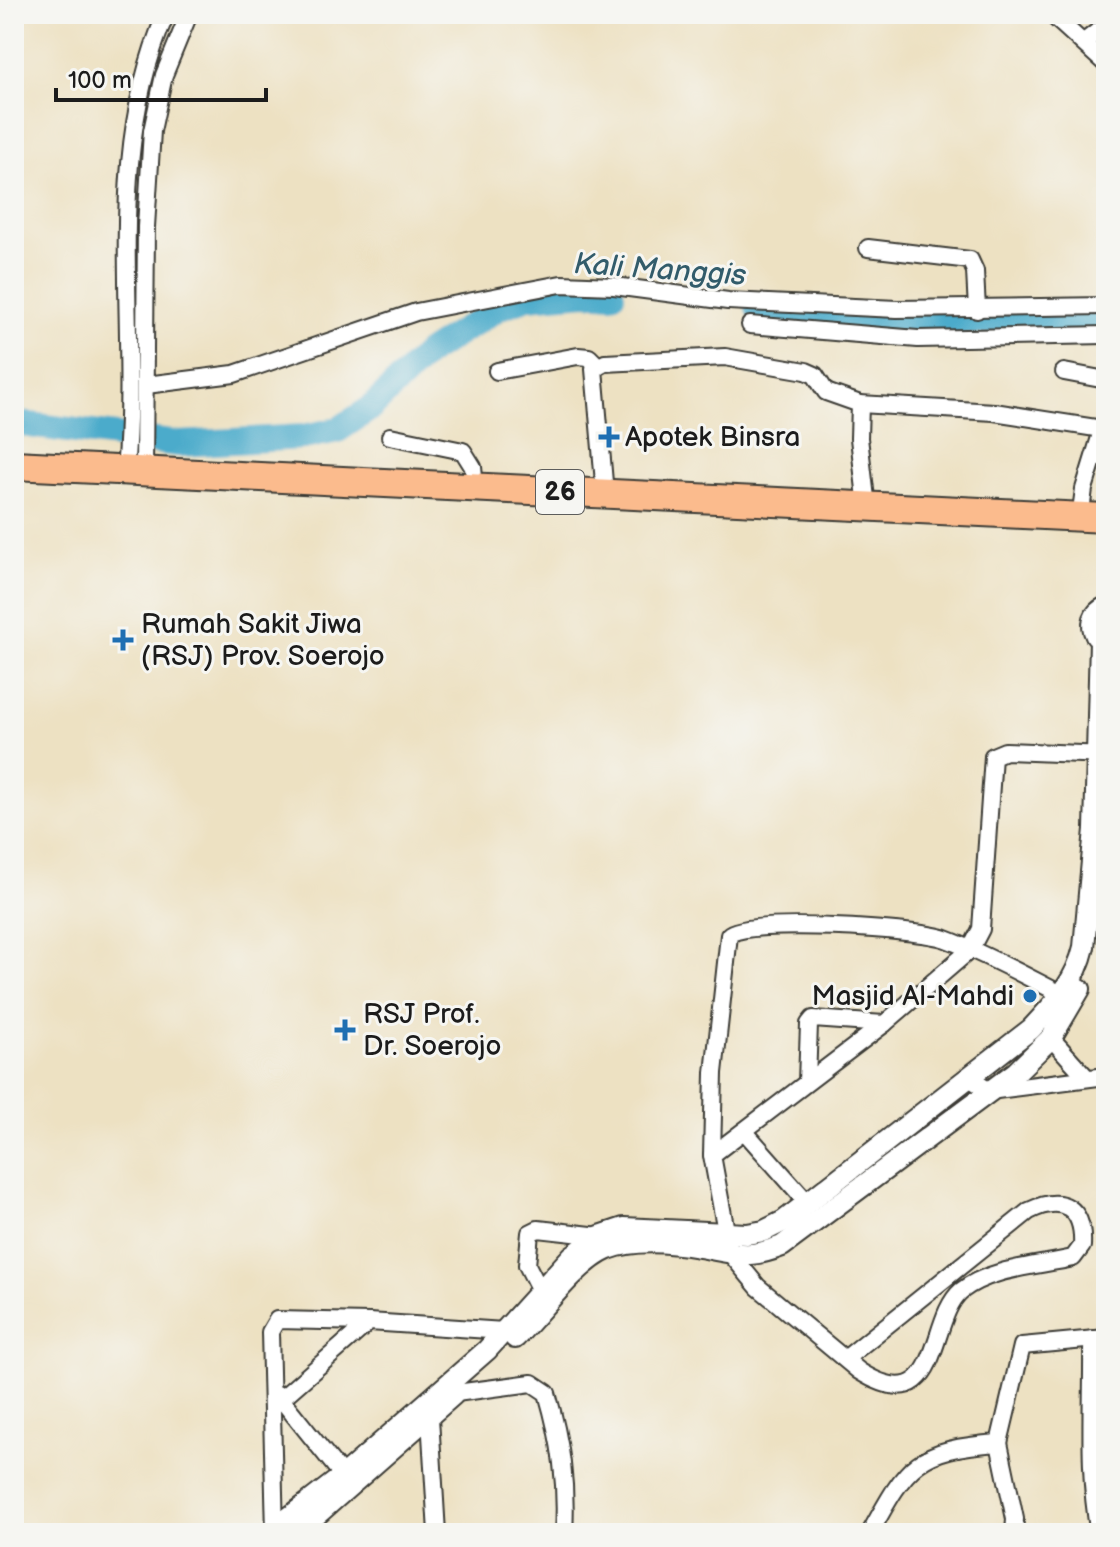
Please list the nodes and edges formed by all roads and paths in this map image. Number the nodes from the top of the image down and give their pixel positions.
1 (166, 14) edge
2 (189, 14) edge
3 (1051, 14) edge
4 (1106, 25) edge
5 (1084, 42) junction
6 (1106, 64) edge
7 (868, 248) dead end
8 (1106, 306) edge
9 (146, 307) junction
10 (125, 310) junction
11 (977, 310) junction
12 (750, 325) dead end
13 (1106, 335) edge
14 (598, 366) junction
15 (497, 371) dead end
16 (1064, 372) dead end
17 (1106, 380) edge
18 (146, 385) junction
19 (860, 404) junction
20 (1104, 424) edge
21 (390, 436) dead end
22 (135, 460) junction
23 (14, 465) edge
24 (475, 488) junction
25 (605, 494) junction
26 (867, 507) junction
27 (1093, 518) edge
28 (1106, 607) edge
29 (1103, 642) edge
30 (1102, 755) edge
31 (1106, 828) edge
32 (970, 950) junction
33 (1063, 995) junction
34 (884, 1024) junction
35 (1051, 1038) junction
36 (1106, 1076) edge
37 (968, 1077) junction
38 (1087, 1078) junction
39 (807, 1082) junction
40 (989, 1091) junction
41 (745, 1132) junction
42 (712, 1155) junction
43 (807, 1202) junction
44 (600, 1236) junction
45 (729, 1244) junction
46 (544, 1298) junction
47 (369, 1322) junction
48 (510, 1335) junction
49 (1099, 1339) edge
50 (845, 1359) junction
51 (276, 1393) junction
52 (456, 1393) junction
53 (1100, 1397) edge
54 (430, 1418) junction
55 (999, 1443) junction
56 (343, 1476) junction
57 (273, 1532) edge
58 (296, 1533) edge
59 (437, 1533) edge
60 (564, 1533) edge
61 (870, 1533) edge
62 (1014, 1533) edge
63 (1099, 1533) edge

1 - 10 street
2 - 9 street
3 - 5 street
4 - 5 street
5 - 6 street
7 - 11 street
8 - 11 street
9 - 10 street
9 - 18 street
10 - 22 street
11 - 18 street
12 - 13 street
14 - 15 street
14 - 19 street
14 - 25 street
16 - 17 street
18 - 22 street
19 - 20 street
19 - 26 street
20 - 27 street
21 - 24 street
22 - 23 highway, 26
22 - 24 highway, 26
24 - 25 highway, 26
25 - 26 highway, 26
26 - 27 highway, 26
28 - 29 street
29 - 30 street
30 - 32 street
30 - 33 street
31 - 35 street
32 - 33 street
32 - 34 street
32 - 42 street
33 - 37 street
34 - 39 street
34 - 39 street
35 - 38 street
35 - 40 street
36 - 38 street
37 - 40 street
37 - 43 street
38 - 40 street
39 - 41 street
40 - 45 street
41 - 42 street
41 - 43 street
42 - 45 street
43 - 45 street
44 - 45 street
44 - 46 street
44 - 46 street
45 - 46 street
45 - 50 street
46 - 48 street
47 - 48 street
47 - 51 street
47 - 51 street
48 - 52 street
48 - 56 street
49 - 53 street
49 - 55 street
50 - 50 street
51 - 56 street
51 - 57 street
52 - 54 street
52 - 60 street
53 - 63 street
54 - 58 street
54 - 59 street
55 - 61 street
55 - 62 street
56 - 57 street

